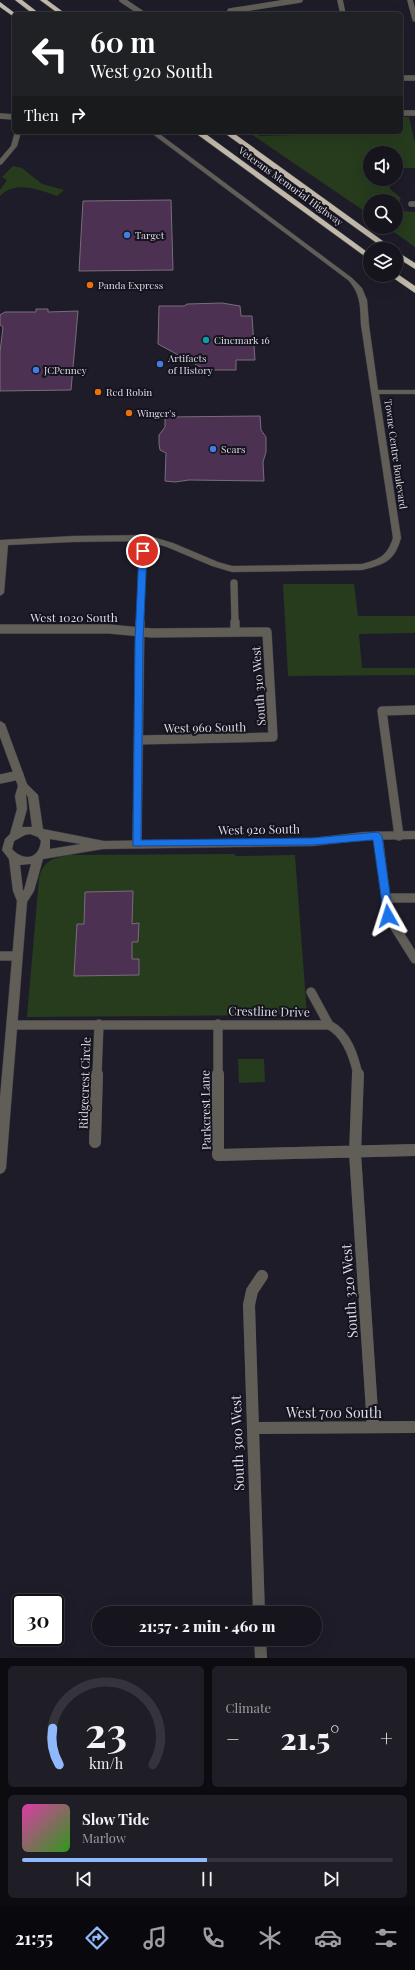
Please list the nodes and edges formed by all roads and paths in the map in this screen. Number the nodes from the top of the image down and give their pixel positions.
1 (18, 0) edge
2 (43, 0) edge
3 (122, 0) edge
4 (300, 0) edge
5 (340, 0) edge
6 (410, 0) edge
7 (0, 4) edge
8 (230, 11) dead end
9 (34, 12) edge
10 (60, 12) edge
11 (140, 12) edge
12 (343, 12) edge
13 (12, 13) edge
14 (0, 15) edge
15 (12, 18) edge
16 (415, 19) edge
17 (403, 78) edge
18 (415, 78) edge
19 (403, 113) edge
20 (415, 113) edge
21 (0, 116) edge
22 (12, 117) edge
23 (17, 134) edge
24 (156, 134) edge
25 (193, 134) edge
26 (201, 134) edge
27 (231, 134) edge
28 (238, 162) junction
29 (0, 163) edge
30 (380, 242) edge
31 (363, 253) edge
32 (403, 258) edge
33 (415, 267) edge
34 (403, 282) edge
35 (415, 290) edge
36 (376, 392) junction
37 (415, 392) edge
38 (2, 543) edge
39 (143, 551) dead end
40 (234, 583) dead end
41 (0, 593) edge
42 (0, 630) edge
43 (140, 632) junction
44 (235, 632) junction
45 (267, 632) joint
46 (415, 710) edge
47 (0, 724) edge
48 (273, 738) joint
49 (138, 740) junction
50 (19, 775) junction
51 (0, 779) edge
52 (23, 786) junction
53 (39, 833) junction
54 (378, 836) junction
55 (399, 836) junction
56 (415, 836) edge
57 (8, 837) edge
58 (103, 844) junction
59 (137, 844) junction
60 (8, 855) edge
61 (41, 856) junction
62 (387, 898) junction
63 (415, 898) edge
64 (22, 901) junction
65 (0, 956) edge
66 (17, 956) junction
67 (415, 959) edge
68 (311, 992) dead end
69 (99, 1024) junction
70 (218, 1024) junction
71 (12, 1025) junction
72 (329, 1025) junction
73 (95, 1142) dead end
74 (415, 1150) edge
75 (355, 1153) junction
76 (0, 1168) edge
77 (262, 1276) dead end
78 (373, 1427) junction
79 (415, 1427) edge
80 (253, 1428) junction
81 (259, 1606) edge
82 (260, 1646) edge
83 (261, 1658) edge

1 - 9 highway
2 - 10 highway
3 - 11 street
4 - 8 street
5 - 12 street
6 - 16 street
7 - 13 highway
14 - 15 highway
17 - 18 street
19 - 20 street
21 - 22 street
23 - 29 street
24 - 36 street, Towne Centre Boulevard
25 - 28 highway
26 - 28 highway, Veterans Memorial Highway
27 - 30 highway, Veterans Memorial Highway
28 - 31 highway, Veterans Memorial Highway
32 - 33 highway
34 - 35 highway
36 - 37 street
36 - 38 street, Towne Centre Boulevard
38 - 41 street
39 - 43 street
40 - 44 street
42 - 43 street, West 1020 South
43 - 44 street, West 1020 South
43 - 49 street
44 - 45 street, West 1020 South
45 - 48 street, South 310 West
46 - 55 street
47 - 50 street
48 - 49 street, West 960 South
49 - 59 street
50 - 51 street
50 - 52 street
52 - 53 street
52 - 57 street
53 - 57 street
53 - 58 street, West 920 South
53 - 61 street
54 - 55 street, West 920 South
54 - 59 street, West 920 South
54 - 62 street
55 - 56 street, West 920 South
57 - 60 street
58 - 59 street, West 920 South
58 - 61 street, West 920 South
60 - 61 street
60 - 64 street
61 - 64 street
62 - 63 street
62 - 67 street
64 - 66 street
65 - 66 street
66 - 71 street
68 - 72 street
69 - 70 street, Crestline Drive
69 - 71 street, Crestline Drive
69 - 73 street, Ridgecrest Circle
70 - 72 street, Crestline Drive
70 - 75 street, Parkcrest Lane
71 - 76 street
72 - 75 street
74 - 75 street
75 - 78 street, South 320 West
77 - 80 street, South 300 West
78 - 79 street, West 700 South
78 - 80 street, West 700 South
80 - 81 street, South 300 West
82 - 83 street

